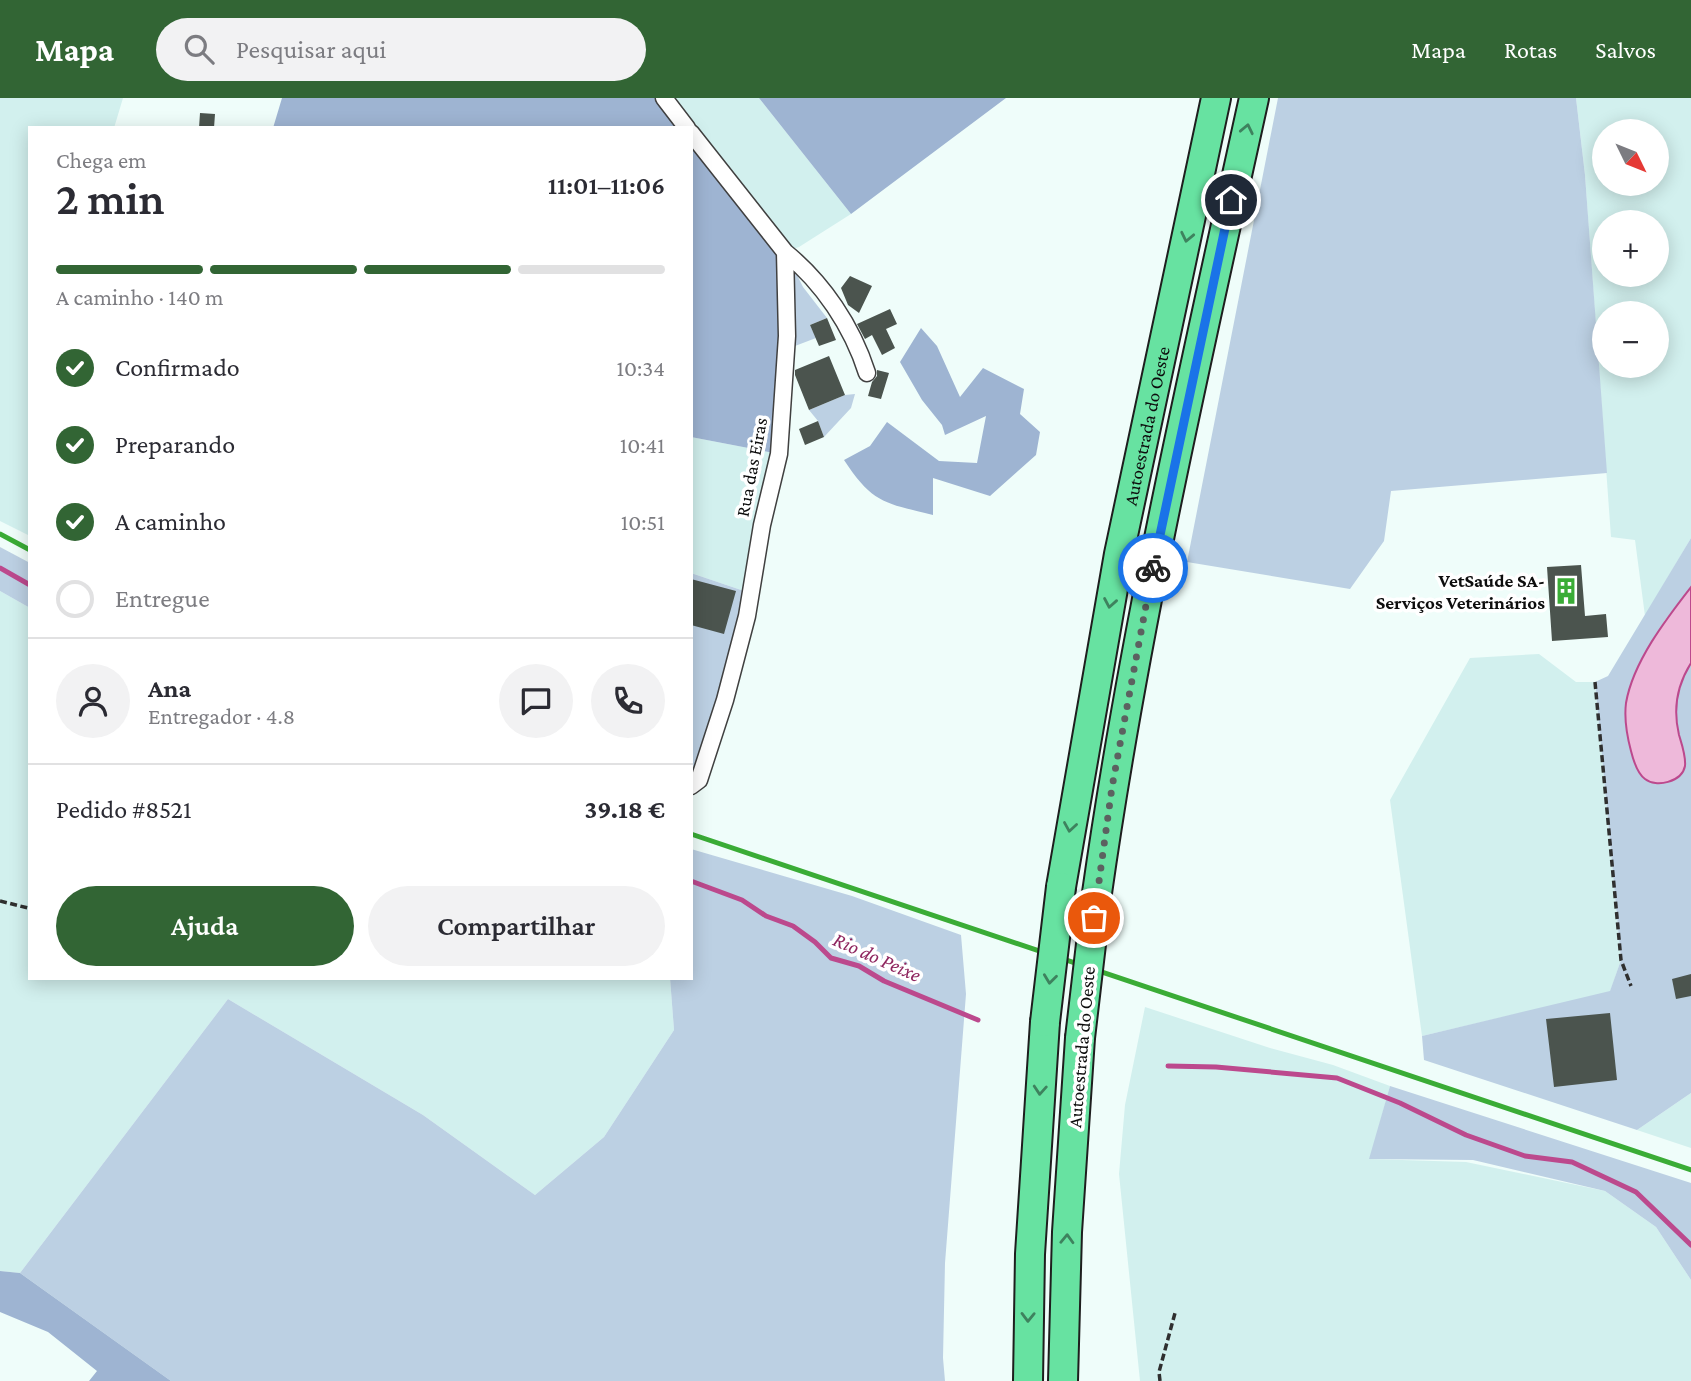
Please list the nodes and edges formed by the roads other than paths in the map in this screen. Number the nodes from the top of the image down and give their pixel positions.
1 (664, 98) edge
2 (1216, 98) edge
3 (1254, 98) edge
4 (685, 126) edge
5 (693, 136) edge
6 (785, 252) junction
7 (867, 373) dead end
8 (693, 784) edge
9 (1028, 1381) edge
10 (1063, 1381) edge

1 - 4 street
2 -> 9 highway, Autoestrada do Oeste, bridge
10 -> 3 highway, Autoestrada do Oeste, bridge
5 - 6 street
6 - 7 street
6 - 8 street, Rua das Eiras

